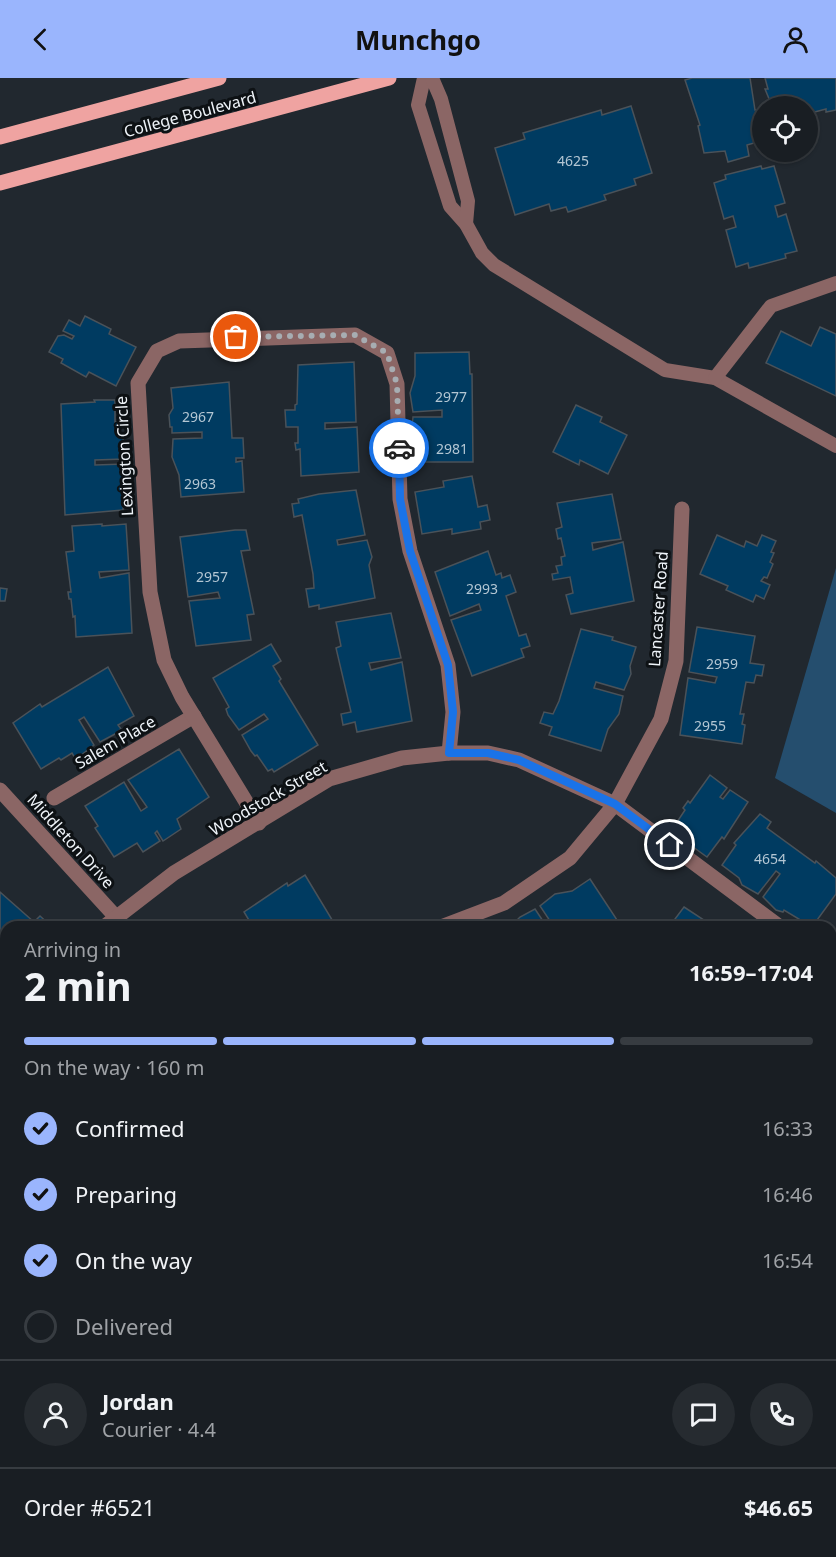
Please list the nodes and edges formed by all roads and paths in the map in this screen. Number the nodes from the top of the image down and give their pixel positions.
1 (219, 78) edge
2 (389, 78) edge
3 (424, 78) edge
4 (432, 78) edge
5 (0, 137) edge
6 (0, 183) edge
7 (466, 224) junction
8 (836, 283) edge
9 (715, 378) junction
10 (836, 446) edge
11 (682, 509) dead end
12 (194, 717) junction
13 (449, 753) junction
14 (0, 790) edge
15 (54, 798) dead end
16 (615, 804) junction
17 (259, 823) junction
18 (109, 921) edge
19 (111, 921) edge
20 (457, 921) edge
21 (772, 921) edge

1 - 5 main road, College Boulevard
2 - 6 main road, College Boulevard
3 - 7 lane
4 - 7 lane
7 - 9 lane
8 - 9 lane
9 - 10 lane
11 - 16 street, Lancaster Road
12 - 13 street, Lexington Circle
12 - 15 street, Salem Place
12 - 17 street, Lexington Circle
13 - 16 street, Woodstock Street
13 - 17 street, Woodstock Street
14 - 18 street, Middleton Drive
16 - 20 street, Lancaster Road
16 - 21 street, Woodstock Street
17 - 19 street, Woodstock Street

